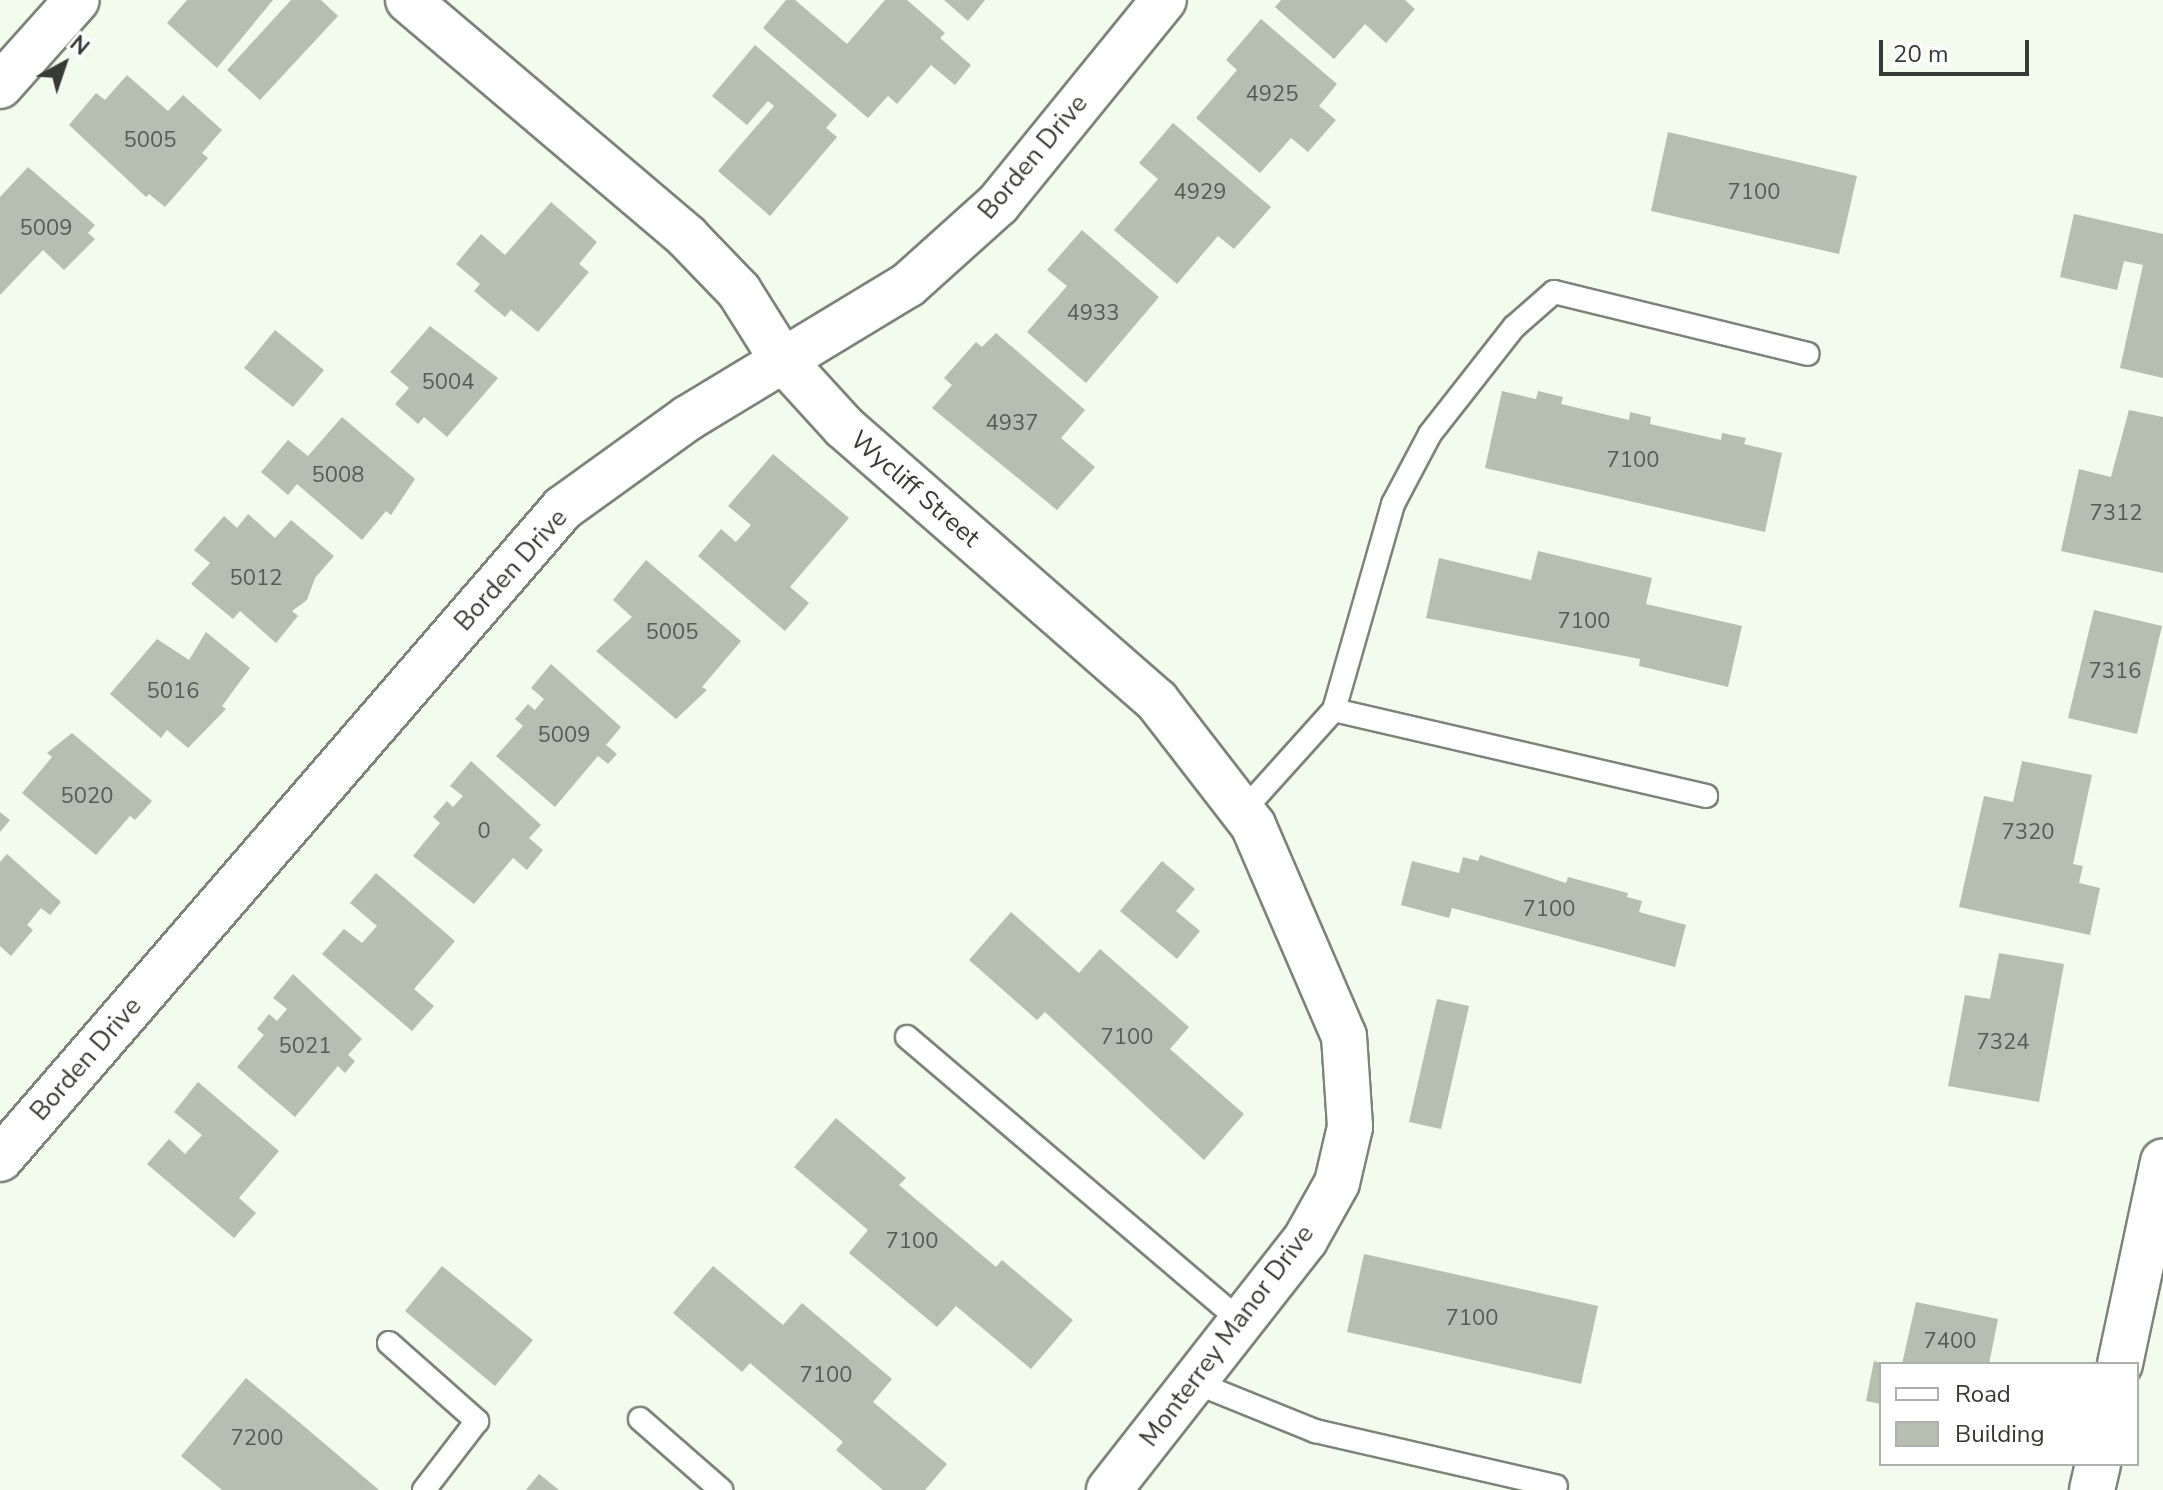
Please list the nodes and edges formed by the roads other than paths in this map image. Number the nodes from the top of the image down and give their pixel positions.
1 (77, 0) edge
2 (408, 0) edge
3 (1164, 0) edge
4 (0, 86) edge
5 (1808, 354) dead end
6 (781, 358) junction
7 (1334, 710) junction
8 (1706, 796) dead end
9 (1243, 811) junction
10 (1344, 1036) joint
11 (907, 1037) dead end
12 (0, 1159) edge
13 (2163, 1162) edge
14 (2155, 1242) edge
15 (1241, 1321) junction
16 (389, 1343) dead end
17 (2121, 1362) edge
18 (1194, 1382) junction
19 (640, 1419) dead end
20 (2098, 1466) edge
21 (1556, 1486) dead end
22 (424, 1490) edge
23 (721, 1490) edge
24 (1109, 1490) edge
25 (2092, 1490) edge

1 - 4 street
2 - 6 street, Wycliff Street
3 - 6 street, Borden Drive
5 - 7 lane
6 - 9 street, Wycliff Street
6 - 12 street, Borden Drive
7 - 8 lane
7 - 9 lane
9 - 10 street, Wycliff Street
10 - 15 street, Monterrey Manor Drive
11 - 15 lane
13 - 14 street
14 - 17 street
15 - 18 street, Monterrey Manor Drive
16 - 22 lane
18 - 21 lane
18 - 24 street, Monterrey Manor Drive
19 - 23 lane
20 - 25 street

